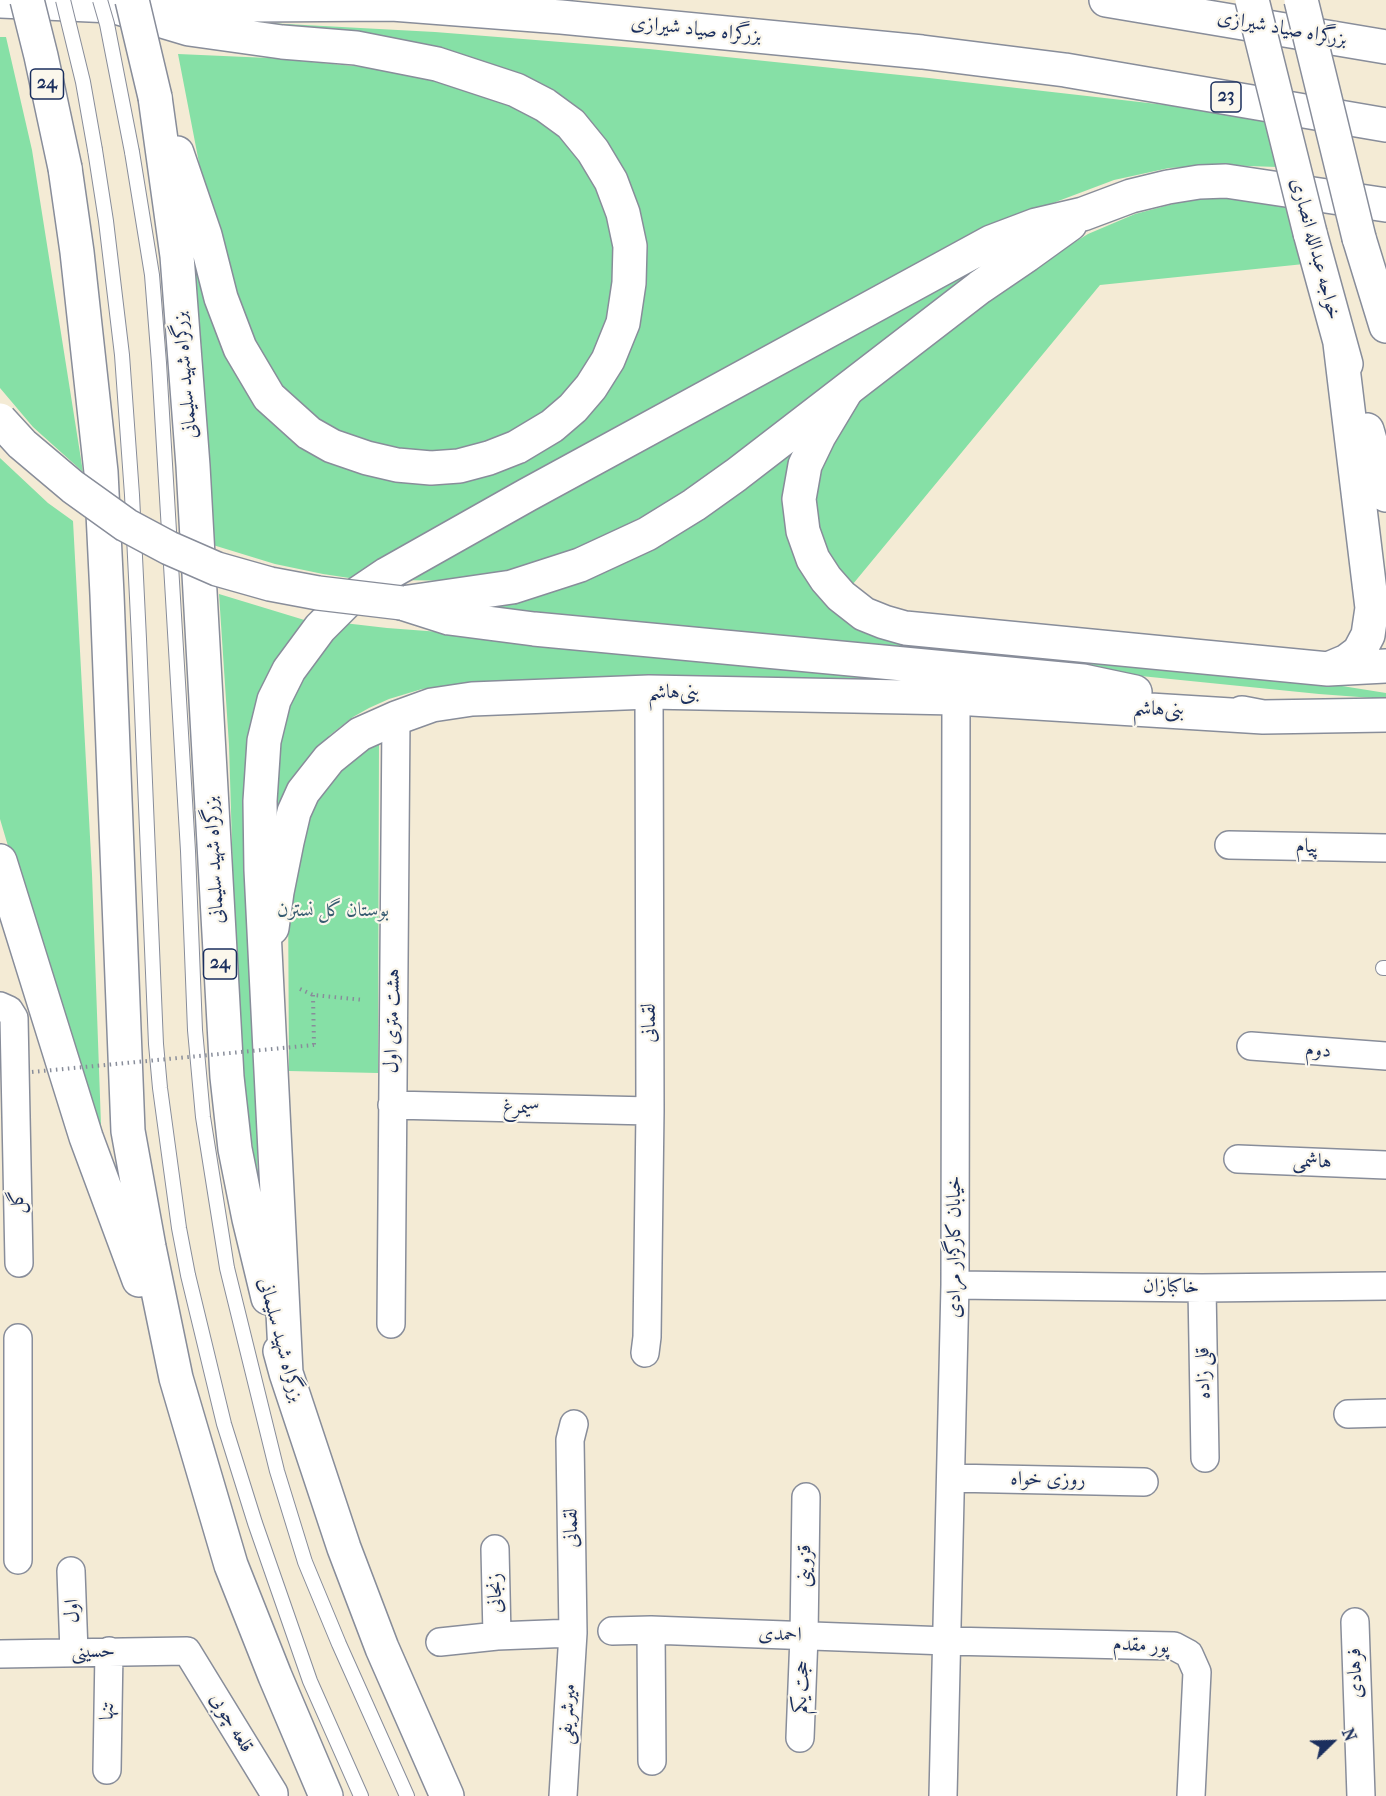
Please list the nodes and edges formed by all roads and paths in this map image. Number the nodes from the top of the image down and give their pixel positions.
1 (27, 0) edge
2 (63, 0) edge
3 (1106, 0) edge
4 (1252, 0) edge
5 (1301, 0) edge
6 (0, 1) edge
7 (115, 2) edge
8 (1386, 47) edge
9 (155, 98) junction
10 (1386, 125) edge
11 (1386, 205) edge
12 (1083, 214) junction
13 (1386, 326) edge
14 (1340, 343) junction
15 (846, 391) junction
16 (0, 420) edge
17 (1386, 495) edge
18 (402, 603) junction
19 (1386, 666) edge
20 (1328, 669) junction
21 (650, 692) junction
22 (956, 698) junction
23 (1386, 715) edge
24 (1263, 717) junction
25 (396, 718) junction
26 (1229, 845) dead end
27 (1386, 848) edge
28 (0, 861) edge
29 (266, 976) junction
30 (393, 1003) junction
31 (0, 1006) edge
32 (1251, 1046) dead end
33 (1386, 1056) edge
34 (32, 1072) dead end
35 (392, 1105) junction
36 (650, 1111) junction
37 (1238, 1159) dead end
38 (1386, 1165) edge
39 (19, 1263) dead end
40 (955, 1285) junction
41 (1386, 1286) edge
42 (1202, 1288) junction
43 (390, 1324) dead end
44 (18, 1338) dead end
45 (645, 1353) dead end
46 (286, 1373) junction
47 (176, 1378) junction
48 (1386, 1413) edge
49 (1348, 1414) dead end
50 (574, 1424) dead end
51 (1205, 1458) dead end
52 (951, 1478) junction
53 (1144, 1482) dead end
54 (806, 1497) dead end
55 (9, 1518) edge
56 (495, 1549) dead end
57 (18, 1560) dead end
58 (71, 1570) dead end
59 (1355, 1622) dead end
60 (651, 1630) junction
61 (612, 1631) dead end
62 (573, 1632) junction
63 (497, 1636) junction
64 (804, 1636) junction
65 (947, 1641) junction
66 (440, 1642) dead end
67 (187, 1651) joint
68 (74, 1652) junction
69 (109, 1652) junction
70 (0, 1654) edge
71 (800, 1738) dead end
72 (652, 1761) dead end
73 (107, 1770) dead end
74 (274, 1796) edge
75 (326, 1796) edge
76 (361, 1796) edge
77 (407, 1796) edge
78 (447, 1796) edge
79 (562, 1796) edge
80 (943, 1796) edge
81 (1191, 1796) edge
82 (1360, 1796) edge

1 - 47 main road, 24, bridge
2 - 76 lane, bridge
3 - 8 main road, بزرگراه صیاد شیرازی
4 - 14 main road, خواجه عبدالله انصاری, bridge
5 - 13 main road, bridge
6 - 7 main road, بزرگراه صیاد شیرازی / 23
7 - 9 main road, بزرگراه شهید سلیمانی / 24, bridge
7 - 9 main road
7 - 10 main road, بزرگراه صیاد شیرازی / 23
7 - 77 lane, bridge
9 - 46 main road, بزرگراه شهید سلیمانی / 24
11 - 12 main road
12 - 15 main road
12 - 29 main road
14 - 17 main road, خواجه عبدالله انصاری
14 - 20 main road
15 - 18 main road
15 - 20 main road
16 - 18 main road, bridge
18 - 24 main road
19 - 20 main road
21 - 22 main road, بنی‌هاشم
21 - 25 main road, بنی‌هاشم
21 - 36 street, لقمانی
22 - 24 main road, بنی‌هاشم
22 - 40 street, خیابان کارگزار مرادی
23 - 24 main road
25 - 29 main road, بنی‌هاشم
25 - 30 street, هشت متری اول
26 - 27 street, پیام
28 - 47 main road
29 - 46 main road
30 - 34 path, bridge
30 - 35 street, هشت متری اول
31 - 39 street, گل
32 - 33 street, دوم
35 - 36 street, سیمرغ
35 - 43 street, هشت متری اول
36 - 45 street, لقمانی
37 - 38 street, هاشمی
40 - 42 street, خاکبازان
40 - 52 street, خیابان کارگزار مرادی
41 - 42 street, خاکبازان
42 - 51 street, قلی زاده
44 - 55 street
46 - 78 main road, بزرگراه شهید سلیمانی / 24
47 - 75 main road, 24
48 - 49 street
50 - 62 street, لقمانی
52 - 53 street, روزی خواه
52 - 65 street, خیابان کارگزار مرادی
54 - 64 street, قزوینی
55 - 57 street
56 - 63 street, زنجانی
58 - 68 street, اول
59 - 82 street, فرهادی
60 - 61 street, احمدی
60 - 64 street, احمدی
60 - 72 street
62 - 63 street
62 - 79 street, میرشریفی
63 - 66 street
64 - 65 street, احمدی
64 - 71 street, حجت یکم
65 - 80 street, خیابان کارگزار مرادی
65 - 81 street, پور مقدم
67 - 69 street, حسینی
67 - 74 street, قلعه چوبی
68 - 69 street, حسینی
68 - 70 street, حسینی
69 - 73 street, تنها

